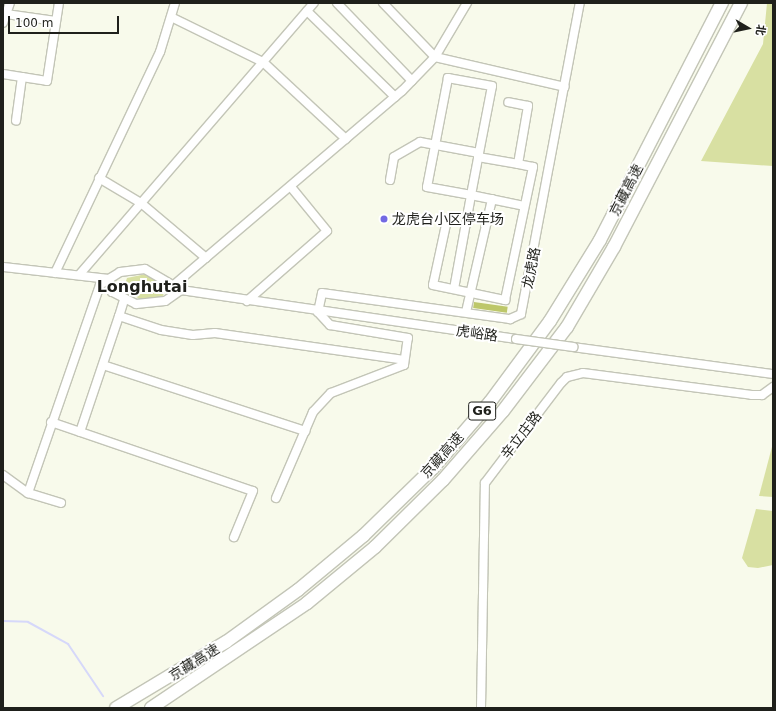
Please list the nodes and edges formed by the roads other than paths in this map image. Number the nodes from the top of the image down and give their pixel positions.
1 (10, 3) edge
2 (59, 3) edge
3 (175, 3) edge
4 (314, 3) edge
5 (337, 3) edge
6 (383, 3) edge
7 (467, 3) edge
8 (580, 3) edge
9 (722, 3) edge
10 (741, 3) edge
11 (307, 11) junction
12 (6, 14) junction
13 (171, 17) junction
14 (56, 21) junction
15 (3, 23) edge
16 (435, 57) junction
17 (263, 62) junction
18 (3, 74) edge
19 (22, 77) junction
20 (412, 81) junction
21 (565, 87) junction
22 (395, 98) junction
23 (508, 102) dead end
24 (16, 121) dead end
25 (346, 140) junction
26 (435, 144) junction
27 (479, 155) junction
28 (518, 164) junction
29 (99, 178) junction
30 (390, 180) dead end
31 (291, 186) junction
32 (471, 195) junction
33 (492, 199) junction
34 (141, 203) junction
35 (524, 206) junction
36 (447, 220) dead end
37 (206, 258) junction
38 (3, 267) edge
39 (55, 272) junction
40 (80, 275) junction
41 (109, 279) junction
42 (175, 284) junction
43 (454, 289) junction
44 (181, 290) junction
45 (470, 293) junction
46 (124, 300) junction
47 (247, 300) junction
48 (318, 312) junction
49 (466, 312) junction
50 (119, 316) junction
51 (404, 360) junction
52 (103, 365) junction
53 (773, 374) edge
54 (773, 387) edge
55 (51, 422) junction
56 (305, 431) junction
57 (80, 432) junction
58 (3, 475) edge
59 (28, 493) junction
60 (276, 498) dead end
61 (61, 503) dead end
62 (234, 537) dead end
63 (116, 708) edge
64 (151, 708) edge
65 (481, 708) edge

1 - 12 street
2 - 14 street
3 - 13 street
4 - 11 street
5 - 20 street
6 - 16 street
7 - 16 street
8 - 21 street, 龙虎路
9 - 63 highway, 京藏高速 / G6
10 - 64 highway, 京藏高速 / G6
11 - 17 street
11 - 22 street
12 - 14 street
12 - 15 street
13 - 17 street
13 - 29 street
14 - 19 street
16 - 20 street
16 - 21 street
17 - 25 street
17 - 34 street
18 - 19 street
19 - 24 street
20 - 22 street
21 - 49 street, 龙虎路
22 - 25 street
23 - 28 street
25 - 31 street
26 - 27 street
26 - 27 street
26 - 30 street
26 - 32 street
27 - 28 street
27 - 32 street
28 - 35 street
29 - 34 street
29 - 39 street
31 - 37 street
31 - 47 street
32 - 33 street
32 - 43 street
33 - 35 street
33 - 45 street
34 - 37 street
34 - 40 street
35 - 45 street
36 - 43 street
37 - 42 street
38 - 39 street
39 - 40 street
40 - 41 street
41 - 42 street
41 - 46 street
41 - 55 street
42 - 44 street
43 - 45 street
44 - 46 street
44 - 47 street, 虎峪路
45 - 49 street
46 - 50 street
47 - 48 street, 虎峪路
48 - 49 street, 龙虎路
48 - 51 street
48 - 53 street, 虎峪路, bridge
50 - 51 street
50 - 52 street
51 - 56 street
52 - 56 street
52 - 57 street
54 - 65 street, 辛立庄路
55 - 57 street
55 - 59 street
56 - 60 street
57 - 62 street
58 - 59 street
59 - 61 street

